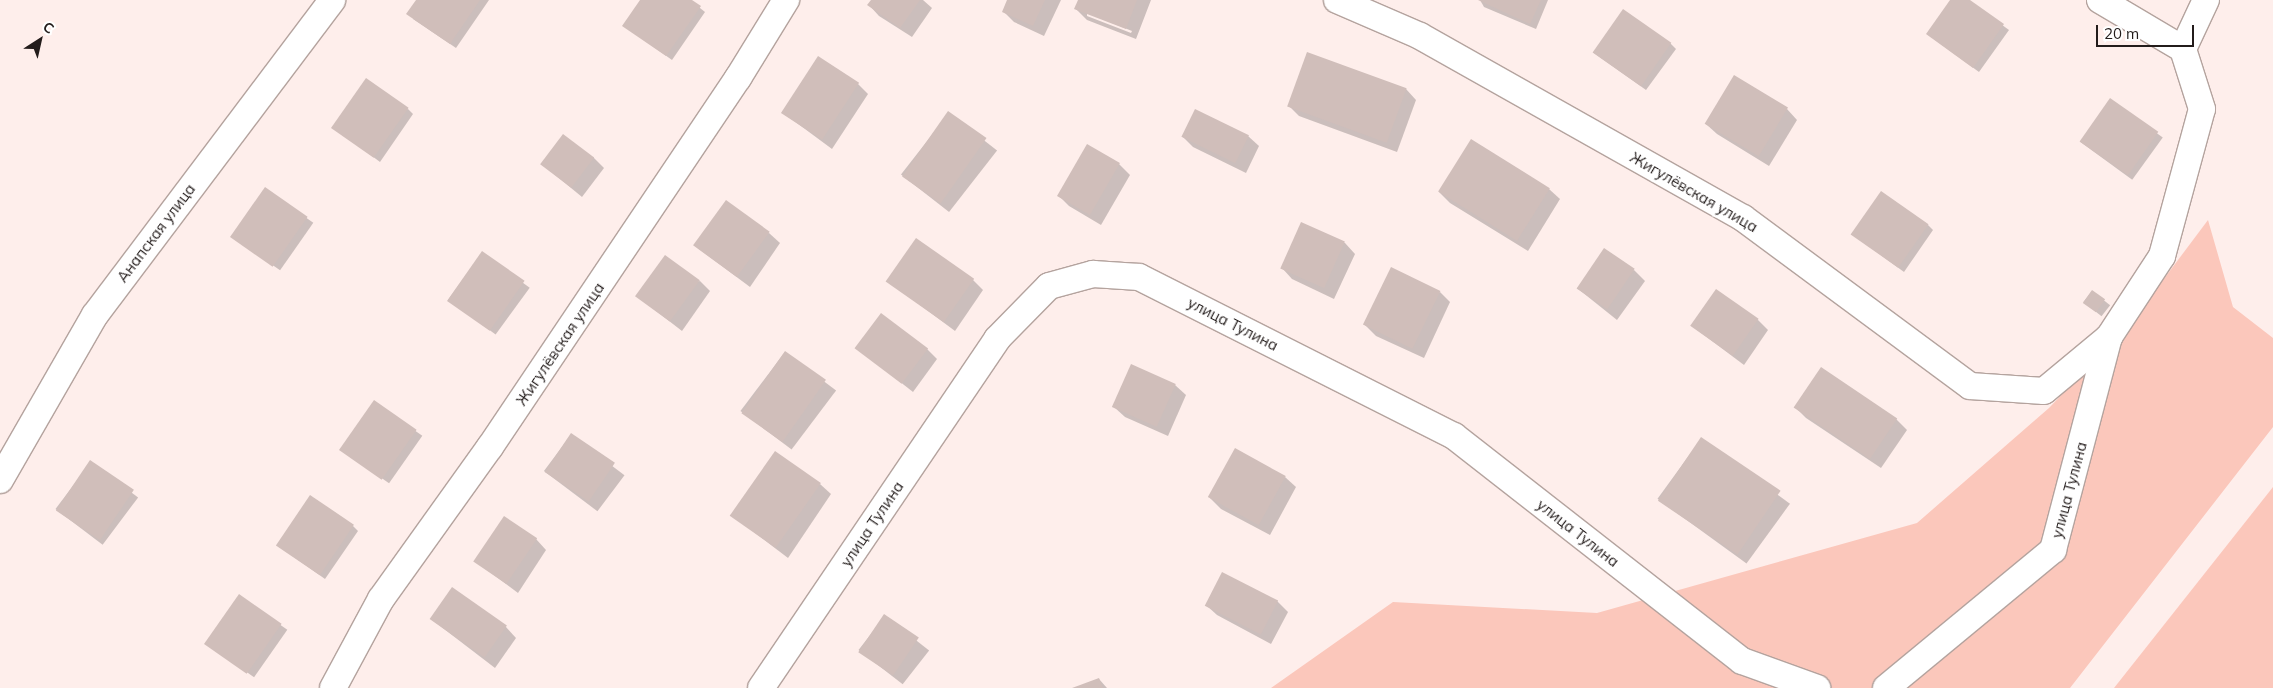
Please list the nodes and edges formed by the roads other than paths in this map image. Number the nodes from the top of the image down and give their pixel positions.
1 (332, 0) edge
2 (786, 0) edge
3 (1337, 0) edge
4 (2100, 0) edge
5 (2206, 0) edge
6 (2183, 49) junction
7 (2109, 337) junction
8 (0, 480) edge
9 (333, 688) edge
10 (761, 688) edge
11 (1817, 688) edge
12 (1886, 688) edge

1 - 8 street, Анапская улица
2 - 9 street, Жигулёвская улица
3 - 7 street, Жигулёвская улица
4 - 6 street
5 - 6 street
6 - 7 street
7 - 12 street, улица Тулина
10 - 11 street, улица Тулина

